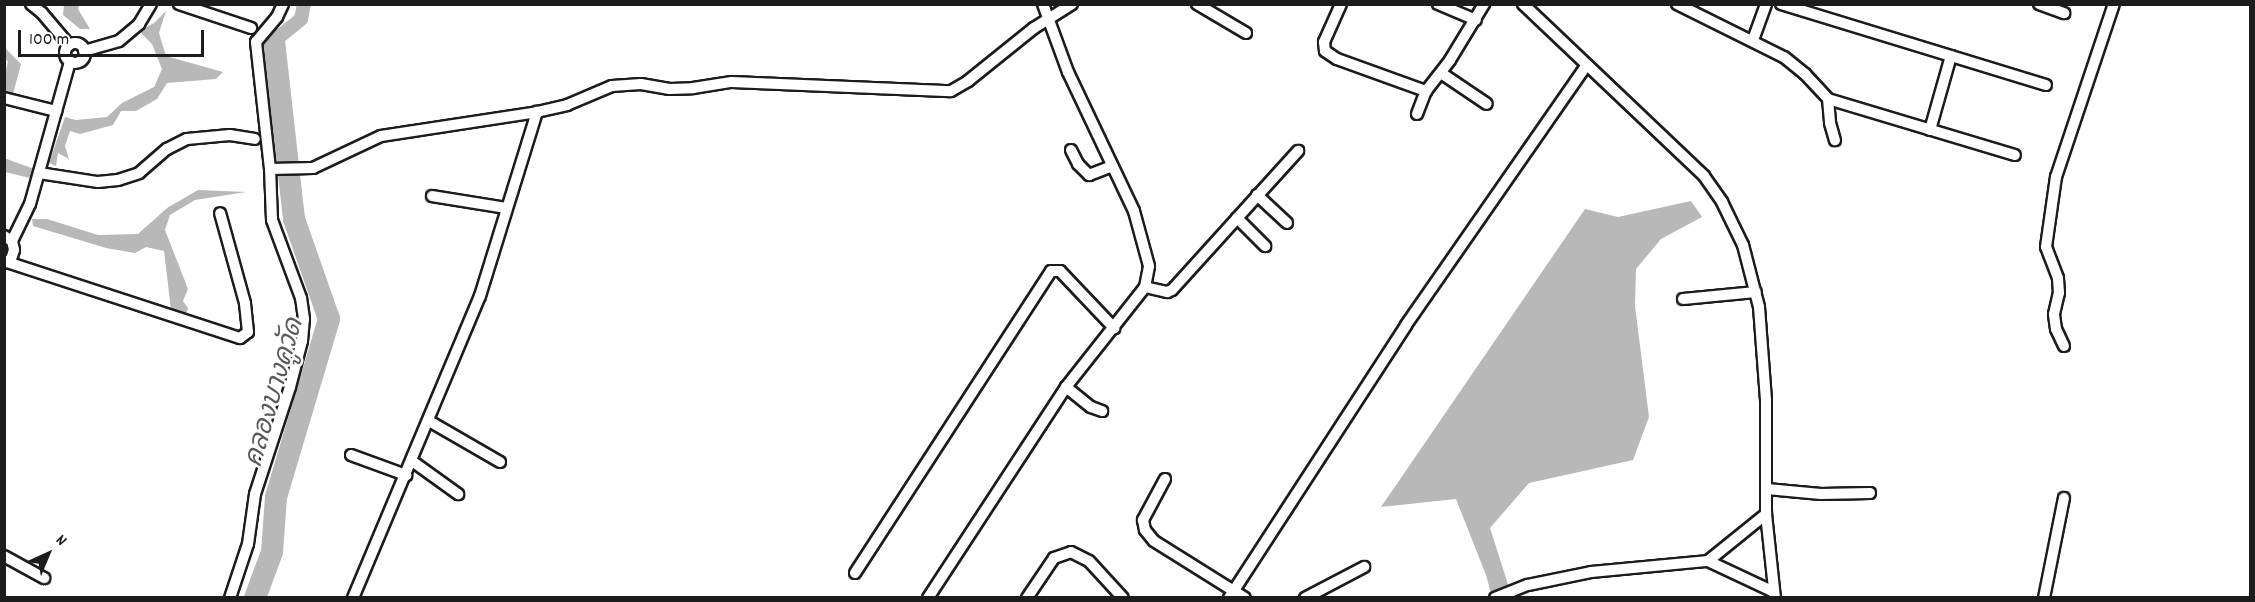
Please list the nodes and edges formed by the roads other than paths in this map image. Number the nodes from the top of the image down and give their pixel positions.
1 (31, 4) edge
2 (151, 4) edge
3 (179, 4) edge
4 (283, 4) edge
5 (1072, 4) edge
6 (1197, 4) edge
7 (1341, 4) edge
8 (1438, 4) edge
9 (1484, 4) edge
10 (1523, 4) edge
11 (1677, 4) edge
12 (1766, 4) edge
13 (1781, 4) edge
14 (2038, 4) edge
15 (2114, 4) edge
16 (1045, 12) edge
17 (2064, 13) dead end
18 (1476, 20) junction
19 (251, 28) dead end
20 (1246, 33) dead end
21 (1753, 40) junction
22 (69, 45) junction
23 (84, 51) junction
24 (1951, 56) junction
25 (70, 62) junction
26 (1586, 66) junction
27 (1441, 73) junction
28 (2046, 86) dead end
29 (1426, 91) junction
30 (4, 98) edge
31 (1828, 99) junction
32 (1487, 104) dead end
33 (56, 111) junction
34 (537, 112) junction
35 (1418, 114) dead end
36 (1930, 130) junction
37 (255, 139) dead end
38 (1835, 140) dead end
39 (1071, 150) dead end
40 (1298, 150) dead end
41 (2015, 155) dead end
42 (1112, 166) junction
43 (274, 169) junction
44 (47, 175) junction
45 (432, 195) dead end
46 (1257, 195) junction
47 (506, 208) junction
48 (220, 213) dead end
49 (1237, 218) junction
50 (1287, 223) dead end
51 (8, 239) edge
52 (1265, 246) dead end
53 (6, 263) edge
54 (1145, 287) junction
55 (1756, 292) junction
56 (1683, 299) dead end
57 (1114, 328) junction
58 (2064, 346) dead end
59 (1066, 387) junction
60 (1102, 411) dead end
61 (429, 421) junction
62 (351, 455) dead end
63 (412, 461) junction
64 (500, 462) dead end
65 (406, 475) junction
66 (1166, 479) dead end
67 (1767, 489) junction
68 (458, 494) dead end
69 (1870, 494) dead end
70 (2064, 498) dead end
71 (1766, 514) junction
72 (4, 555) edge
73 (1708, 561) junction
74 (1364, 567) dead end
75 (855, 573) dead end
76 (44, 578) dead end
77 (1232, 594) edge
78 (1774, 595) edge
79 (230, 597) edge
80 (353, 597) edge
81 (928, 597) edge
82 (1027, 597) edge
83 (1123, 597) edge
84 (1245, 597) edge
85 (1305, 597) edge
86 (1495, 597) edge
87 (2044, 597) edge

1 - 22 street
2 - 23 street
3 - 19 street
4 - 43 street
5 - 16 street
6 - 20 street
7 - 29 street
8 - 18 street
9 - 18 street
10 - 26 street
11 - 21 street
12 - 21 street
13 - 24 street
14 - 17 street
15 - 58 street
16 - 34 street
16 - 42 street
18 - 27 street
21 - 31 street
22 - 23 street
22 - 25 street
23 - 25 street
24 - 28 street
24 - 36 street
25 - 33 street
26 - 55 street
26 - 77 street
27 - 29 street
27 - 32 street
29 - 35 street
30 - 33 street
31 - 36 street
31 - 38 street
33 - 44 street
34 - 43 street
34 - 47 street
36 - 41 street
37 - 44 street
39 - 42 street
40 - 46 street
42 - 54 street
43 - 79 street
44 - 51 street
45 - 47 street
46 - 49 street
46 - 50 street
47 - 61 street
48 - 53 street
49 - 52 street
49 - 54 street
51 - 53 street
54 - 57 street
55 - 56 street
55 - 67 street
57 - 59 street
57 - 75 street
59 - 60 street
59 - 81 street
61 - 63 street
61 - 64 street
62 - 65 street
63 - 65 street
63 - 68 street
65 - 80 street
66 - 77 street
67 - 69 street
67 - 71 street
70 - 87 street
71 - 73 street
71 - 78 street
72 - 76 street
73 - 78 street
73 - 86 street
74 - 85 street
77 - 84 street
82 - 83 street

